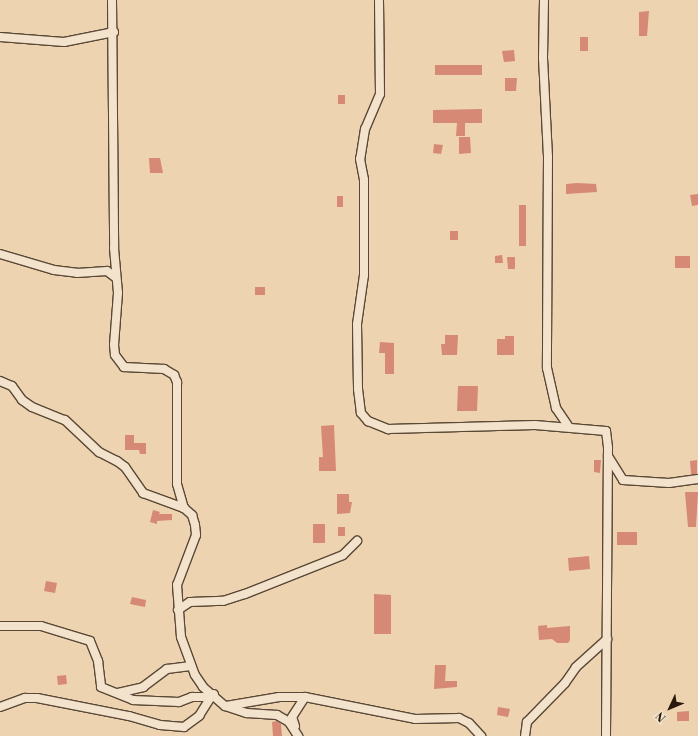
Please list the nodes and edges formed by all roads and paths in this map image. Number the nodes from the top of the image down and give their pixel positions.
1 (112, 0) edge
2 (379, 0) edge
3 (544, 0) edge
4 (114, 32) junction
5 (0, 37) edge
6 (0, 254) edge
7 (115, 277) junction
8 (0, 381) edge
9 (569, 427) junction
10 (608, 455) junction
11 (698, 479) edge
12 (184, 508) junction
13 (357, 541) dead end
14 (178, 610) junction
15 (0, 626) edge
16 (607, 639) junction
17 (190, 666) junction
18 (118, 693) junction
19 (212, 695) junction
20 (305, 697) junction
21 (225, 706) junction
22 (0, 707) edge
23 (296, 732) edge
24 (481, 736) edge
25 (525, 736) edge
26 (606, 736) edge

1 - 4 street
2 - 9 street
3 - 9 street
4 - 5 street
4 - 7 street
6 - 7 street
7 - 12 street
8 - 12 street
9 - 10 street
10 - 11 street
10 - 16 street
12 - 14 street
13 - 14 street
14 - 17 street
15 - 18 street
16 - 25 street
16 - 26 street
17 - 18 street
17 - 19 street
18 - 19 street
19 - 21 street
19 - 22 street
20 - 21 street
20 - 23 street
20 - 24 street
21 - 23 street

